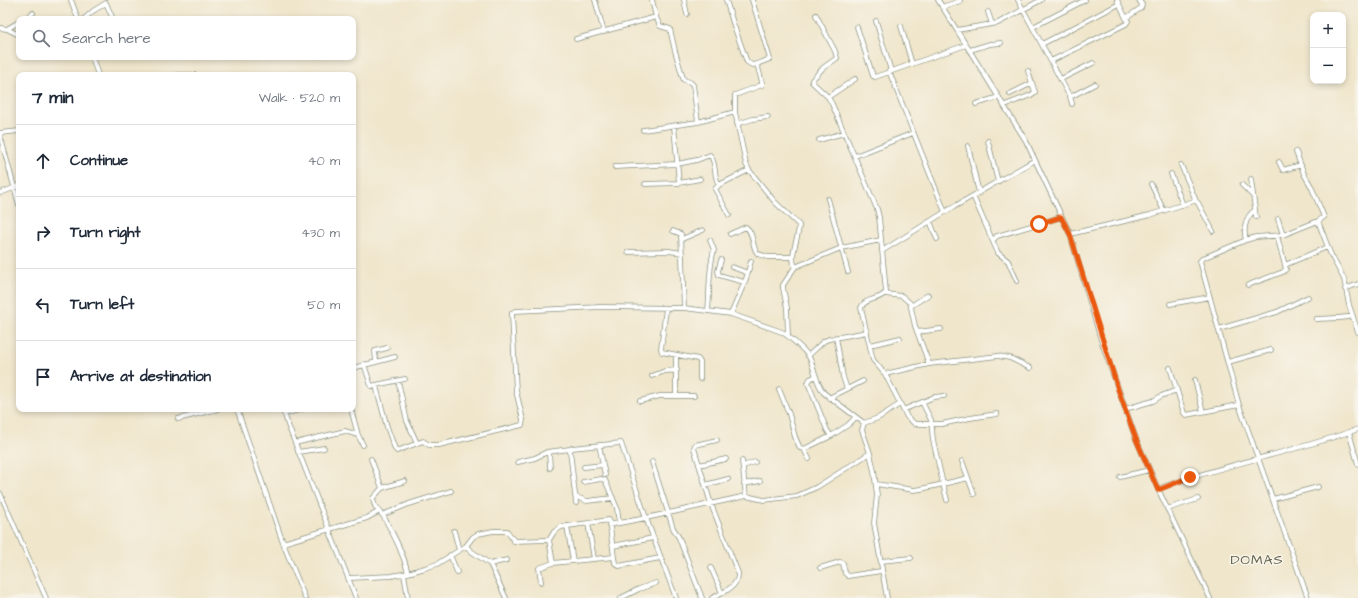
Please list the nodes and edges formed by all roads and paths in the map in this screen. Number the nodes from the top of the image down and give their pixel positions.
1 (595, 0) edge
2 (652, 0) edge
3 (684, 0) edge
4 (726, 0) edge
5 (752, 0) edge
6 (938, 0) edge
7 (1018, 0) edge
8 (1040, 0) edge
9 (1085, 0) edge
10 (1139, 0) edge
11 (960, 1) edge
12 (72, 2) edge
13 (1118, 2) edge
14 (942, 7) junction
15 (1022, 9) junction
16 (988, 12) dead end
17 (33, 13) dead end
18 (687, 14) dead end
19 (816, 15) dead end
20 (29, 16) edge
21 (77, 16) edge
22 (87, 16) edge
23 (112, 16) edge
24 (656, 17) junction
25 (1126, 18) junction
26 (876, 21) dead end
27 (16, 24) edge
28 (992, 24) junction
29 (901, 26) dead end
30 (857, 27) dead end
31 (0, 28) edge
32 (1033, 28) junction
33 (7, 29) junction
34 (957, 30) junction
35 (604, 32) junction
36 (16, 34) edge
37 (576, 39) dead end
38 (1001, 43) dead end
39 (966, 44) junction
40 (1042, 44) junction
41 (970, 50) junction
42 (93, 60) edge
43 (1052, 62) junction
44 (1093, 63) dead end
45 (756, 64) junction
46 (912, 64) junction
47 (890, 71) junction
48 (1028, 71) dead end
49 (97, 72) edge
50 (855, 79) dead end
51 (1061, 79) junction
52 (1032, 83) junction
53 (1095, 84) dead end
54 (1010, 94) dead end
55 (828, 97) junction
56 (999, 97) junction
57 (1070, 97) junction
58 (976, 104) dead end
59 (1072, 104) dead end
60 (1005, 105) junction
61 (735, 112) junction
62 (768, 117) dead end
63 (698, 122) junction
64 (736, 124) junction
65 (674, 126) junction
66 (643, 130) dead end
67 (16, 131) edge
68 (844, 133) junction
69 (913, 133) junction
70 (0, 134) edge
71 (819, 140) dead end
72 (988, 141) dead end
73 (968, 146) dead end
74 (1296, 152) dead end
75 (855, 156) junction
76 (1035, 160) junction
77 (1279, 162) dead end
78 (677, 164) junction
79 (1181, 165) dead end
80 (1301, 165) junction
81 (615, 167) dead end
82 (749, 170) junction
83 (1171, 174) dead end
84 (700, 179) dead end
85 (1251, 179) dead end
86 (998, 182) junction
87 (679, 183) junction
88 (645, 184) dead end
89 (1151, 184) dead end
90 (719, 185) junction
91 (1242, 185) dead end
92 (14, 188) junction
93 (0, 193) edge
94 (979, 193) junction
95 (16, 195) edge
96 (973, 196) junction
97 (1254, 196) junction
98 (828, 199) dead end
99 (1196, 201) junction
100 (1183, 205) junction
101 (1164, 210) junction
102 (1255, 210) junction
103 (945, 212) junction
104 (729, 215) dead end
105 (1061, 217) junction
106 (1256, 217) dead end
107 (1278, 218) dead end
108 (930, 221) junction
109 (1318, 221) junction
110 (703, 230) dead end
111 (673, 231) dead end
112 (1213, 231) dead end
113 (730, 234) dead end
114 (1070, 234) junction
115 (1283, 235) junction
116 (1277, 236) junction
117 (682, 239) junction
118 (937, 239) dead end
119 (710, 240) dead end
120 (881, 240) junction
121 (993, 240) junction
122 (1246, 240) junction
123 (1328, 247) junction
124 (841, 248) junction
125 (882, 251) junction
126 (628, 252) dead end
127 (682, 253) junction
128 (793, 257) junction
129 (721, 260) dead end
130 (751, 261) dead end
131 (1285, 265) junction
132 (732, 267) dead end
133 (795, 267) junction
134 (848, 272) dead end
135 (748, 273) junction
136 (1017, 281) dead end
137 (744, 282) junction
138 (1358, 284) edge
139 (1248, 285) dead end
140 (1345, 289) junction
141 (885, 294) junction
142 (928, 295) dead end
143 (1210, 297) junction
144 (1308, 297) dead end
145 (1170, 304) dead end
146 (911, 306) junction
147 (666, 308) junction
148 (684, 308) junction
149 (708, 311) junction
150 (731, 314) junction
151 (1353, 316) junction
152 (1316, 319) dead end
153 (941, 329) dead end
154 (1218, 330) junction
155 (867, 332) junction
156 (918, 332) junction
157 (1358, 332) edge
158 (788, 336) junction
159 (836, 337) junction
160 (900, 338) dead end
161 (870, 345) junction
162 (387, 348) dead end
163 (1271, 350) dead end
164 (676, 355) junction
165 (808, 356) junction
166 (395, 357) dead end
167 (376, 361) junction
168 (1228, 362) junction
169 (364, 364) junction
170 (929, 364) junction
171 (356, 367) edge
172 (1030, 368) dead end
173 (1170, 368) dead end
174 (677, 370) junction
175 (885, 374) junction
176 (652, 376) dead end
177 (816, 376) junction
178 (405, 379) dead end
179 (700, 379) dead end
180 (1195, 380) dead end
181 (398, 381) junction
182 (863, 381) dead end
183 (376, 386) junction
184 (779, 389) dead end
185 (847, 389) junction
186 (1177, 390) junction
187 (676, 396) junction
188 (694, 396) dead end
189 (944, 396) dead end
190 (829, 398) junction
191 (640, 401) dead end
192 (922, 402) junction
193 (900, 404) junction
194 (1239, 405) junction
195 (1125, 409) junction
196 (902, 410) junction
197 (206, 412) edge
198 (238, 412) edge
199 (291, 412) edge
200 (352, 412) edge
201 (1203, 412) junction
202 (284, 414) joint
203 (997, 414) dead end
204 (856, 417) junction
205 (178, 419) dead end
206 (864, 423) junction
207 (931, 424) junction
208 (1358, 429) edge
209 (1349, 432) junction
210 (358, 435) junction
211 (831, 436) junction
212 (716, 440) dead end
213 (295, 443) junction
214 (417, 443) junction
215 (363, 445) dead end
216 (599, 445) junction
217 (324, 448) dead end
218 (804, 449) junction
219 (570, 450) junction
220 (298, 452) junction
221 (549, 452) junction
222 (870, 453) junction
223 (1258, 458) junction
224 (371, 459) dead end
225 (726, 459) dead end
226 (809, 459) dead end
227 (962, 461) dead end
228 (518, 462) dead end
229 (652, 462) dead end
230 (755, 462) dead end
231 (1358, 464) edge
232 (603, 465) junction
233 (699, 465) junction
234 (584, 467) dead end
235 (550, 468) dead end
236 (1149, 470) junction
237 (606, 475) dead end
238 (1120, 477) dead end
239 (968, 478) junction
240 (728, 479) dead end
241 (760, 480) dead end
242 (405, 481) dead end
243 (583, 482) dead end
244 (744, 484) junction
245 (876, 484) junction
246 (943, 484) junction
247 (705, 485) junction
248 (1318, 487) dead end
249 (382, 488) junction
250 (451, 490) dead end
251 (1158, 490) junction
252 (0, 493) edge
253 (974, 494) dead end
254 (746, 496) junction
255 (576, 498) junction
256 (613, 498) junction
257 (1273, 499) junction
258 (947, 500) dead end
259 (1198, 500) dead end
260 (576, 503) dead end
261 (711, 504) junction
262 (1167, 509) junction
263 (378, 512) junction
264 (668, 512) junction
265 (382, 515) junction
266 (646, 518) junction
267 (609, 520) junction
268 (619, 521) junction
269 (588, 523) junction
270 (609, 525) junction
271 (567, 526) junction
272 (328, 528) junction
273 (454, 531) dead end
274 (653, 538) junction
275 (549, 540) junction
276 (283, 543) junction
277 (466, 546) junction
278 (613, 546) junction
279 (459, 550) junction
280 (450, 555) junction
281 (614, 557) junction
282 (660, 558) junction
283 (911, 558) dead end
284 (594, 559) junction
285 (507, 560) dead end
286 (573, 561) junction
287 (881, 561) junction
288 (490, 564) junction
289 (553, 564) junction
290 (710, 568) dead end
291 (820, 568) dead end
292 (881, 571) junction
293 (457, 572) dead end
294 (406, 573) junction
295 (349, 578) junction
296 (541, 582) dead end
297 (656, 583) dead end
298 (722, 593) junction
299 (46, 598) edge
300 (305, 598) edge
301 (356, 598) edge
302 (408, 598) edge
303 (506, 598) edge
304 (621, 598) edge
305 (676, 598) edge
306 (702, 598) edge
307 (712, 598) edge
308 (887, 598) edge
309 (1210, 598) edge
310 (1308, 598) edge

1 - 35 street
2 - 24 street
3 - 18 street
4 - 45 street
5 - 45 street
6 - 14 street
7 - 15 street
8 - 15 street
9 - 32 street
10 - 25 street
11 - 14 street
12 - 21 street
13 - 25 street
13 - 40 street
14 - 34 street
15 - 28 street
15 - 32 street
16 - 28 street
17 - 20 street
19 - 55 street
22 - 23 street
24 - 35 street
24 - 63 street
25 - 43 street
26 - 47 street
27 - 33 street
28 - 34 street
29 - 46 street
30 - 47 street
31 - 33 street
32 - 40 street
33 - 36 street
34 - 39 street
35 - 37 street
38 - 41 street
39 - 41 street
39 - 46 street
40 - 43 street
41 - 56 street
42 - 49 street
43 - 51 street
44 - 51 street
45 - 61 street
46 - 47 street
47 - 69 street
48 - 52 street
50 - 55 street
51 - 57 street
52 - 54 street
52 - 60 street
53 - 57 street
55 - 68 street
56 - 58 street
56 - 60 street
57 - 59 street
60 - 76 street
61 - 63 street
61 - 64 street
62 - 64 street
63 - 65 street
64 - 82 street
65 - 66 street
65 - 78 street
67 - 70 street
68 - 71 street
68 - 75 street
69 - 75 street
69 - 103 street
70 - 92 street
72 - 86 street
73 - 94 street
74 - 80 street
75 - 120 street
76 - 86 street
76 - 105 street
77 - 80 street
78 - 81 street
78 - 87 street
78 - 90 street
79 - 99 street
80 - 109 street
82 - 90 street
82 - 128 street
83 - 100 street
84 - 87 street
85 - 97 street
86 - 94 street
87 - 88 street
89 - 101 street
90 - 104 street
91 - 97 street
92 - 93 street
92 - 95 street
94 - 96 street
96 - 103 street
96 - 121 street
97 - 102 street
98 - 124 street
99 - 100 street
99 - 112 street
100 - 101 street
101 - 114 street
102 - 106 street
102 - 122 street
103 - 108 street
105 - 114 street
105 - 121 street
107 - 115 street
108 - 118 street
108 - 125 street
109 - 115 street
109 - 123 street
110 - 117 street
111 - 117 street
113 - 128 street
114 - 195 street
115 - 116 street
116 - 122 street
116 - 131 street
117 - 127 street
119 - 149 street
120 - 124 street
120 - 125 street
121 - 136 street
122 - 143 street
123 - 131 street
123 - 140 street
124 - 133 street
124 - 134 street
125 - 141 street
126 - 127 street
127 - 148 street
128 - 133 street
129 - 137 street
130 - 135 street
131 - 139 street
132 - 135 street
133 - 158 street
135 - 137 street
137 - 150 street
138 - 140 street
140 - 151 street
141 - 146 street
141 - 155 street
142 - 146 street
143 - 145 street
143 - 154 street
144 - 154 street
146 - 156 street
147 - 148 street
147 - 164 street
147 - 214 street
148 - 149 street
149 - 150 street
150 - 158 street
151 - 152 street
151 - 157 street
153 - 156 street
154 - 168 street
155 - 159 street
155 - 161 street
156 - 170 street
158 - 165 street
159 - 165 street
159 - 185 street
160 - 161 street
161 - 175 street
162 - 167 street
163 - 168 street
164 - 174 street
164 - 179 street
165 - 177 street
166 - 167 street
167 - 169 street
168 - 194 street
169 - 171 street
169 - 183 street
170 - 172 street
170 - 175 street
173 - 186 street
174 - 176 street
174 - 187 street
175 - 193 street
177 - 190 street
177 - 211 street
178 - 181 street
180 - 201 street
181 - 183 street
181 - 214 street
182 - 185 street
183 - 214 street
184 - 218 street
185 - 190 street
186 - 195 street
186 - 201 street
187 - 188 street
187 - 191 street
189 - 192 street
190 - 204 street
192 - 196 street
192 - 207 street
193 - 196 street
193 - 206 street
194 - 201 street
194 - 223 street
195 - 236 street
196 - 207 street
197 - 205 street
198 - 276 street
199 - 202 street
200 - 210 street
202 - 213 street
203 - 207 street
204 - 206 street
204 - 211 street
206 - 222 street
207 - 246 street
208 - 209 street
209 - 223 street
209 - 231 street
210 - 213 street
210 - 215 street
211 - 218 street
212 - 233 street
213 - 220 street
216 - 219 street
216 - 232 street
216 - 266 street
217 - 220 street
218 - 226 street
219 - 221 street
219 - 255 street
220 - 272 street
221 - 228 street
221 - 235 street
222 - 245 street
222 - 254 street
223 - 251 street
223 - 257 street
224 - 249 street
225 - 233 street
227 - 239 street
229 - 264 street
230 - 244 street
232 - 234 street
232 - 237 street
233 - 247 street
236 - 238 street
236 - 251 street
239 - 246 street
239 - 253 street
240 - 247 street
241 - 244 street
242 - 249 street
243 - 256 street
244 - 254 street
245 - 246 street
245 - 287 street
246 - 258 street
247 - 261 street
248 - 257 street
249 - 263 street
250 - 265 street
251 - 262 street
252 - 299 street
254 - 261 street
255 - 256 street
255 - 260 street
256 - 268 street
257 - 310 street
259 - 262 street
261 - 264 street
261 - 298 street
262 - 309 street
263 - 265 street
263 - 272 street
264 - 266 street
264 - 306 street
265 - 294 street
266 - 268 street
266 - 274 street
267 - 268 street
267 - 269 street
267 - 270 street
268 - 270 street
269 - 271 street
269 - 284 street
270 - 278 street
271 - 275 street
271 - 286 street
272 - 276 street
272 - 295 street
273 - 279 street
274 - 278 street
274 - 282 street
275 - 277 street
275 - 289 street
276 - 300 street
277 - 279 street
277 - 288 street
278 - 281 street
279 - 280 street
280 - 293 street
280 - 294 street
281 - 282 street
281 - 284 street
282 - 305 street
283 - 287 street
284 - 286 street
285 - 288 street
286 - 289 street
287 - 292 street
288 - 303 street
289 - 296 street
290 - 298 street
291 - 292 street
292 - 308 street
294 - 295 street
294 - 302 street
295 - 301 street
297 - 304 street
298 - 307 street

